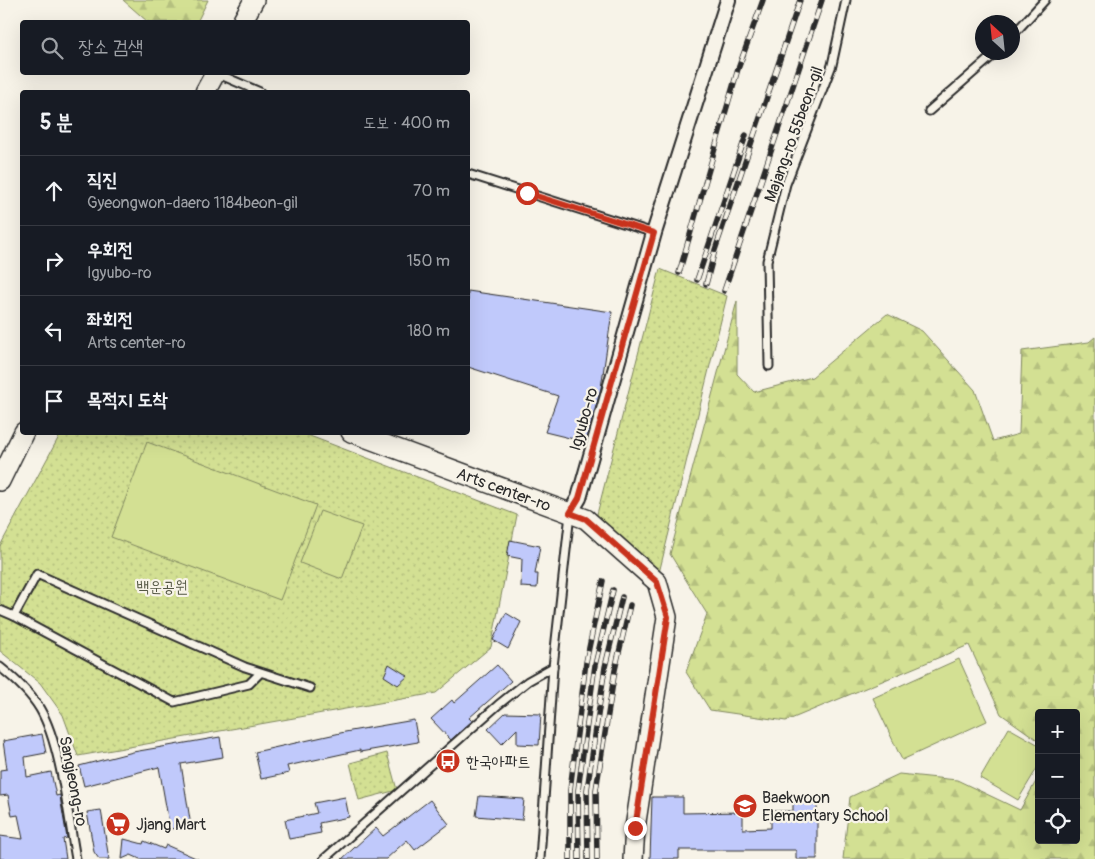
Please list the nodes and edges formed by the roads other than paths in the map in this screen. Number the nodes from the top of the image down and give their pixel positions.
1 (254, 0) edge
2 (728, 0) edge
3 (846, 0) edge
4 (1045, 0) edge
5 (243, 20) edge
6 (1020, 27) edge
7 (988, 60) edge
8 (215, 75) edge
9 (221, 75) edge
10 (206, 90) edge
11 (255, 90) edge
12 (929, 110) dead end
13 (470, 175) edge
14 (654, 233) junction
15 (769, 366) dead end
16 (23, 435) edge
17 (359, 435) edge
18 (0, 481) edge
19 (570, 513) junction
20 (0, 610) edge
21 (14, 616) junction
22 (0, 667) edge
23 (553, 667) junction
24 (260, 673) junction
25 (310, 688) dead end
26 (76, 859) edge
27 (324, 859) edge
28 (540, 859) edge
29 (633, 859) edge

1 - 5 street
2 - 14 street, Igyubo-ro
3 - 15 lane, Majang-ro 55beon-gil
4 - 6 lane
7 - 12 lane
8 - 10 street
9 - 11 lane
13 - 14 lane
14 - 19 street, Igyubo-ro
16 - 18 street
17 - 19 street, Arts center-ro
19 - 23 lane, Igyubo-ro
19 - 29 street, Arts center-ro, bridge
20 - 21 lane
21 - 24 lane
21 - 24 lane
22 - 26 lane, Sangjeong-ro
23 - 27 lane
23 - 28 lane, Igyubo-ro
24 - 25 lane

